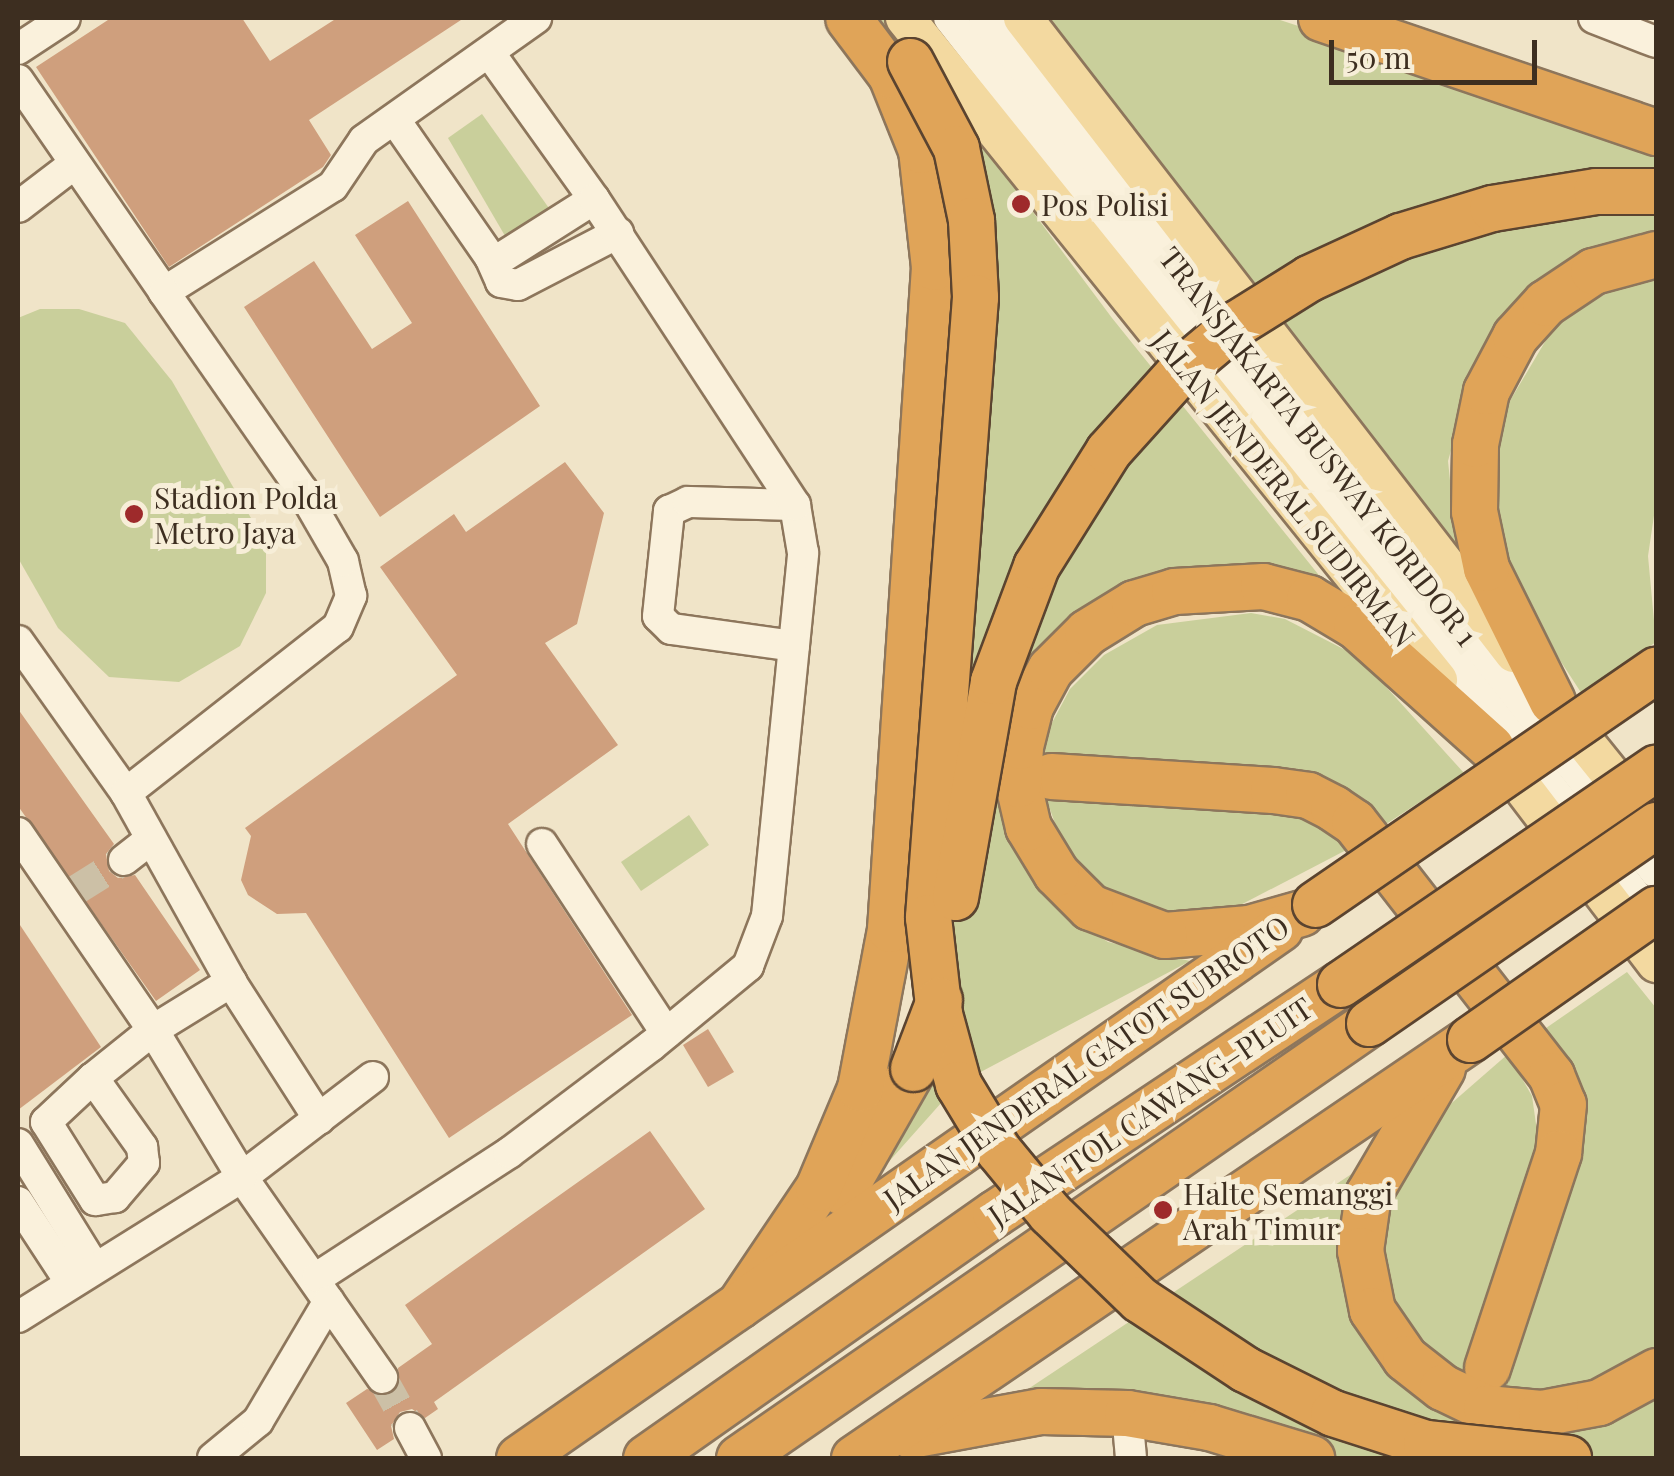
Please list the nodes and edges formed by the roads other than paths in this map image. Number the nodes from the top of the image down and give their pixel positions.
1 (65, 18) edge
2 (536, 18) edge
3 (848, 18) edge
4 (880, 18) edge
5 (949, 18) edge
6 (984, 18) edge
7 (1023, 18) edge
8 (1321, 18) edge
9 (1594, 18) edge
10 (907, 39) edge
11 (1656, 42) edge
12 (18, 49) edge
13 (491, 55) junction
14 (18, 80) edge
15 (395, 120) junction
16 (1656, 132) edge
17 (74, 164) junction
18 (1656, 191) edge
19 (594, 200) junction
20 (18, 207) edge
21 (618, 233) junction
22 (1656, 254) edge
23 (490, 257) junction
24 (164, 292) junction
25 (795, 505) junction
26 (18, 641) edge
27 (794, 646) junction
28 (1656, 670) edge
29 (1552, 702) junction
30 (1491, 747) junction
31 (1656, 768) edge
32 (1051, 776) dead end
33 (126, 793) junction
34 (1656, 828) edge
35 (18, 833) edge
36 (151, 839) junction
37 (542, 844) dead end
38 (124, 860) tunnel mouth
39 (1656, 873) edge
40 (1308, 908) junction
41 (1656, 909) edge
42 (1656, 921) edge
43 (1656, 963) edge
44 (231, 982) junction
45 (152, 1030) junction
46 (666, 1034) junction
47 (1462, 1044) junction
48 (373, 1077) dead end
49 (93, 1078) junction
50 (319, 1119) junction
51 (46, 1122) junction
52 (18, 1143) edge
53 (242, 1176) junction
54 (18, 1202) edge
55 (796, 1266) junction
56 (83, 1276) junction
57 (323, 1289) junction
58 (739, 1306) junction
59 (18, 1317) edge
60 (1488, 1368) dead end
61 (1656, 1371) edge
62 (382, 1378) tunnel mouth
63 (1127, 1413) junction
64 (410, 1428) tunnel mouth
65 (868, 1455) edge
66 (213, 1458) edge
67 (426, 1458) edge
68 (519, 1458) edge
69 (646, 1458) edge
70 (739, 1458) edge
71 (1131, 1458) edge
72 (1311, 1458) edge
73 (1568, 1458) edge

1 - 12 lane
2 - 13 lane
3 - 58 highway
4 - 10 highway
5 - 42 lane, TRANSJAKARTA BUSWAY KORIDOR 1
6 - 39 lane, TRANSJAKARTA BUSWAY KORIDOR 1
7 - 29 main road
8 - 16 highway
9 - 11 lane
10 - 30 main road, JALAN JENDERAL SUDIRMAN
10 - 73 highway, bridge
13 - 15 lane
13 - 19 lane
14 - 17 lane
15 - 23 lane
15 - 24 lane
17 - 20 lane
17 - 24 lane
18 - 55 highway, bridge
19 - 21 lane
19 - 23 lane
21 - 23 lane
21 - 25 lane
22 - 29 highway
24 - 33 lane
25 - 27 lane
25 - 27 lane
26 - 33 lane
27 - 46 lane
28 - 40 highway, JALAN JENDERAL GATOT SUBROTO, bridge
29 - 34 main road
30 - 40 highway
30 - 43 main road, JALAN JENDERAL SUDIRMAN
31 - 69 highway, JALAN TOL CAWANG–PLUIT, bridge
32 - 60 highway
33 - 36 lane
34 - 70 highway, JALAN TOL CAWANG–PLUIT, bridge
35 - 45 lane
36 - 38 lane
36 - 44 lane
37 - 46 lane
40 - 55 highway, JALAN JENDERAL GATOT SUBROTO
41 - 47 highway, bridge
44 - 45 lane
44 - 50 lane
45 - 49 lane
45 - 53 lane
46 - 57 lane
47 - 61 highway
47 - 65 highway
48 - 50 lane
49 - 51 lane
49 - 51 lane
50 - 53 lane
51 - 52 lane
52 - 56 lane
53 - 56 lane
53 - 57 lane
54 - 56 lane
55 - 58 highway, JALAN JENDERAL GATOT SUBROTO
56 - 59 lane
57 - 62 lane
57 - 66 lane
58 - 68 highway, JALAN JENDERAL GATOT SUBROTO
63 - 65 highway
63 - 71 lane
63 - 72 highway
64 - 67 lane

